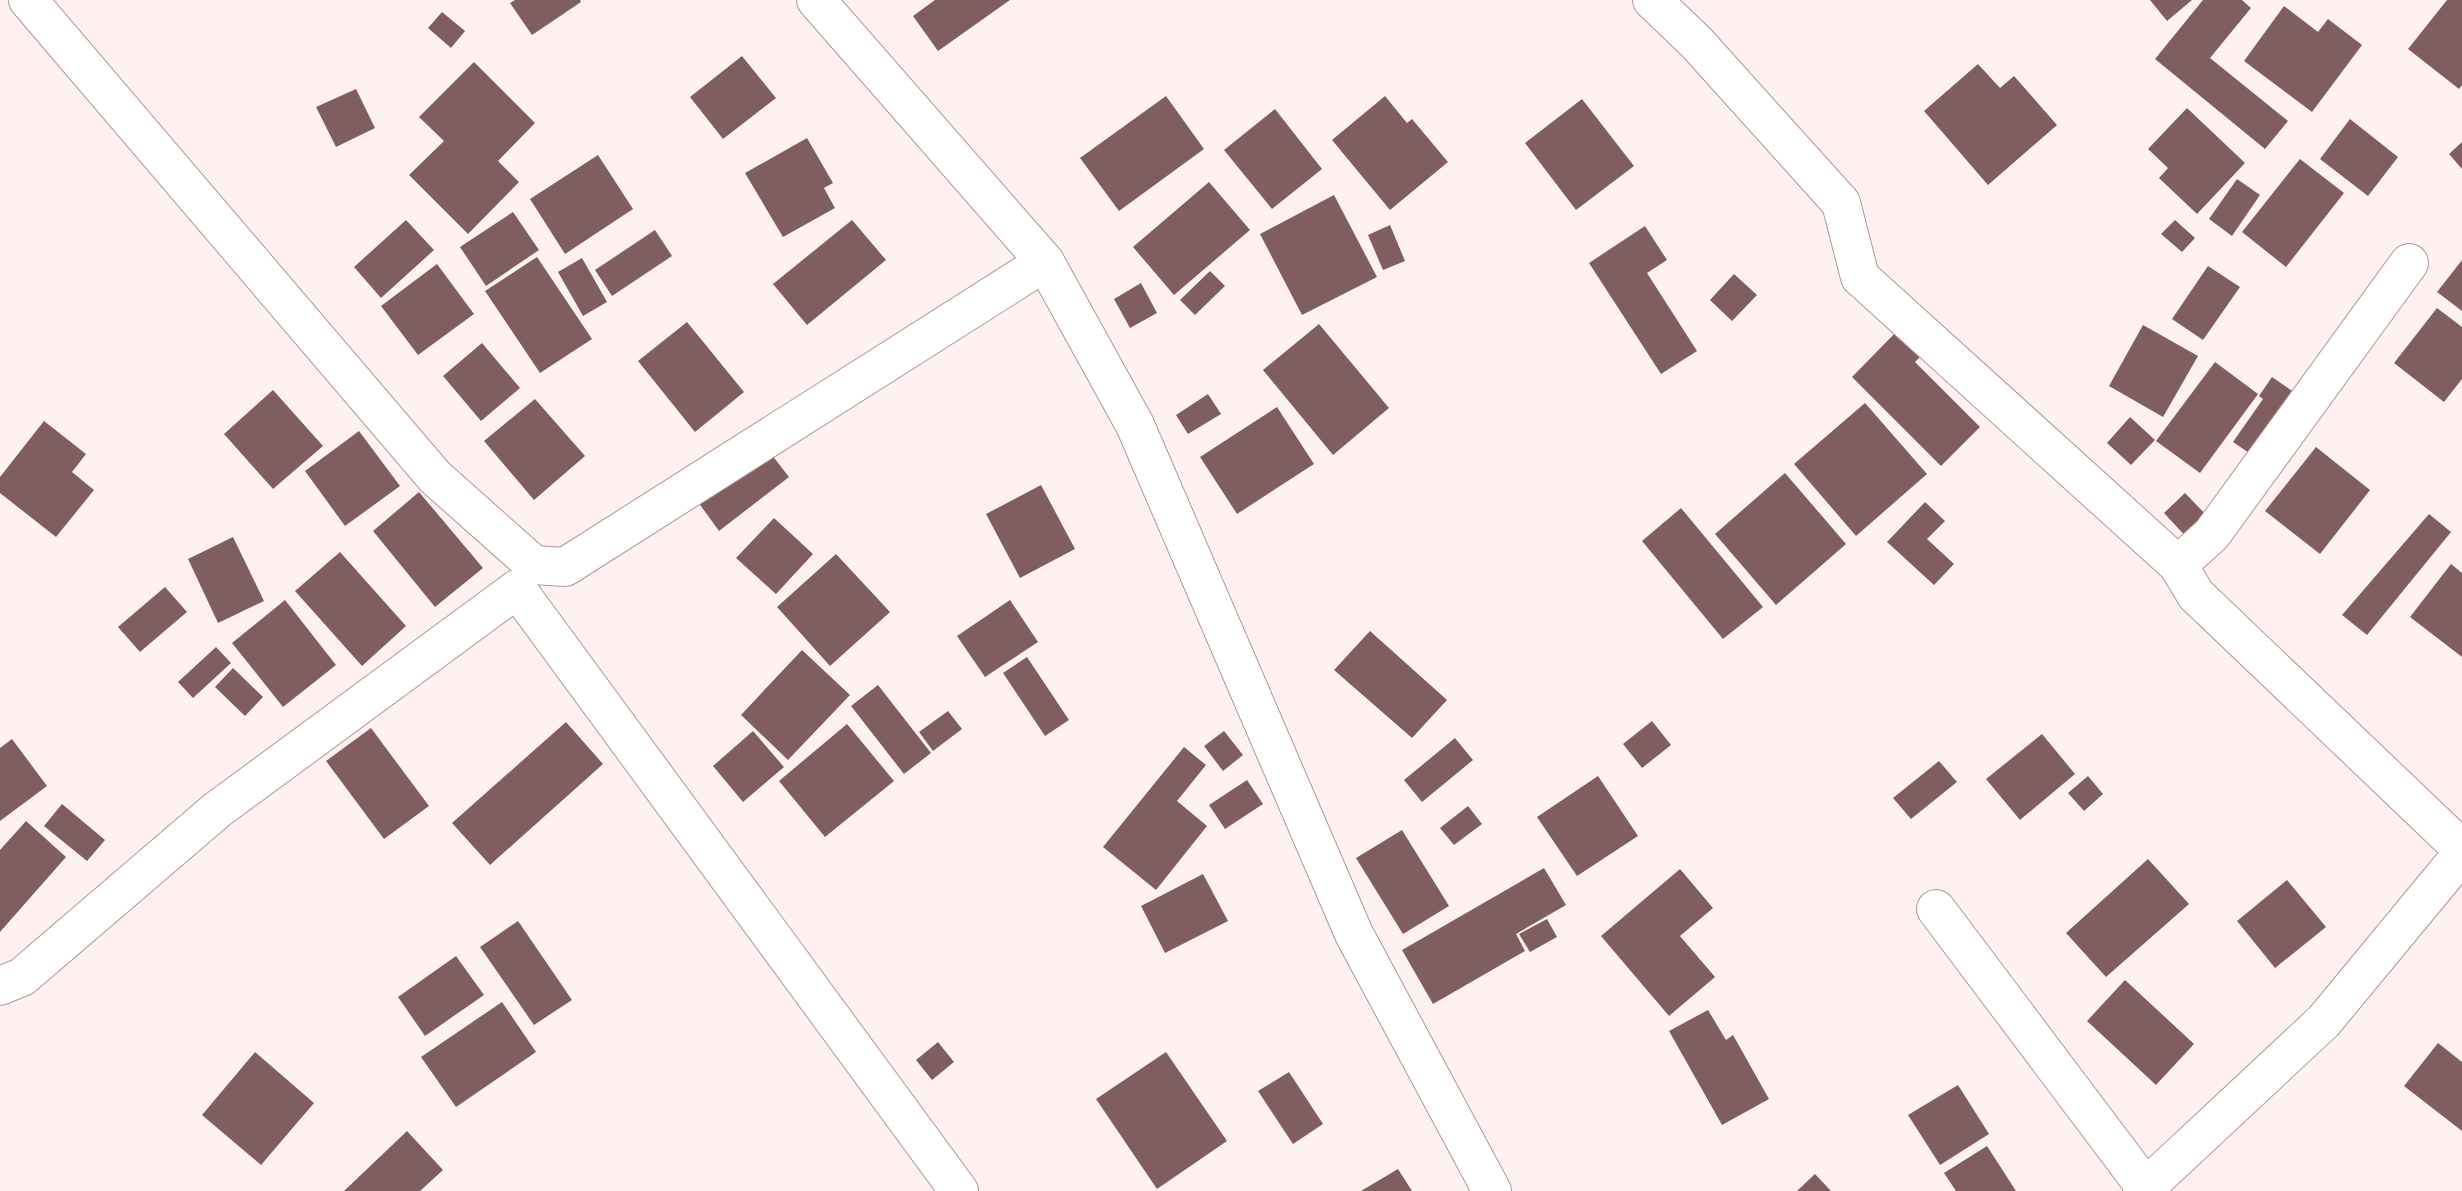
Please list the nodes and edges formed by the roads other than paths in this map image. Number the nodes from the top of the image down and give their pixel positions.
1 (28, 0) edge
2 (816, 0) edge
3 (1652, 0) edge
4 (1045, 262) junction
5 (2409, 263) dead end
6 (2178, 565) junction
7 (2462, 849) edge
8 (2462, 854) edge
9 (1936, 909) dead end
10 (0, 986) edge
11 (2144, 1189) edge
12 (959, 1191) edge
13 (1492, 1191) edge

1 - 4 street
2 - 4 street
3 - 6 street
4 - 13 street
5 - 6 street
6 - 7 street
8 - 11 street
9 - 11 street
10 - 12 street

